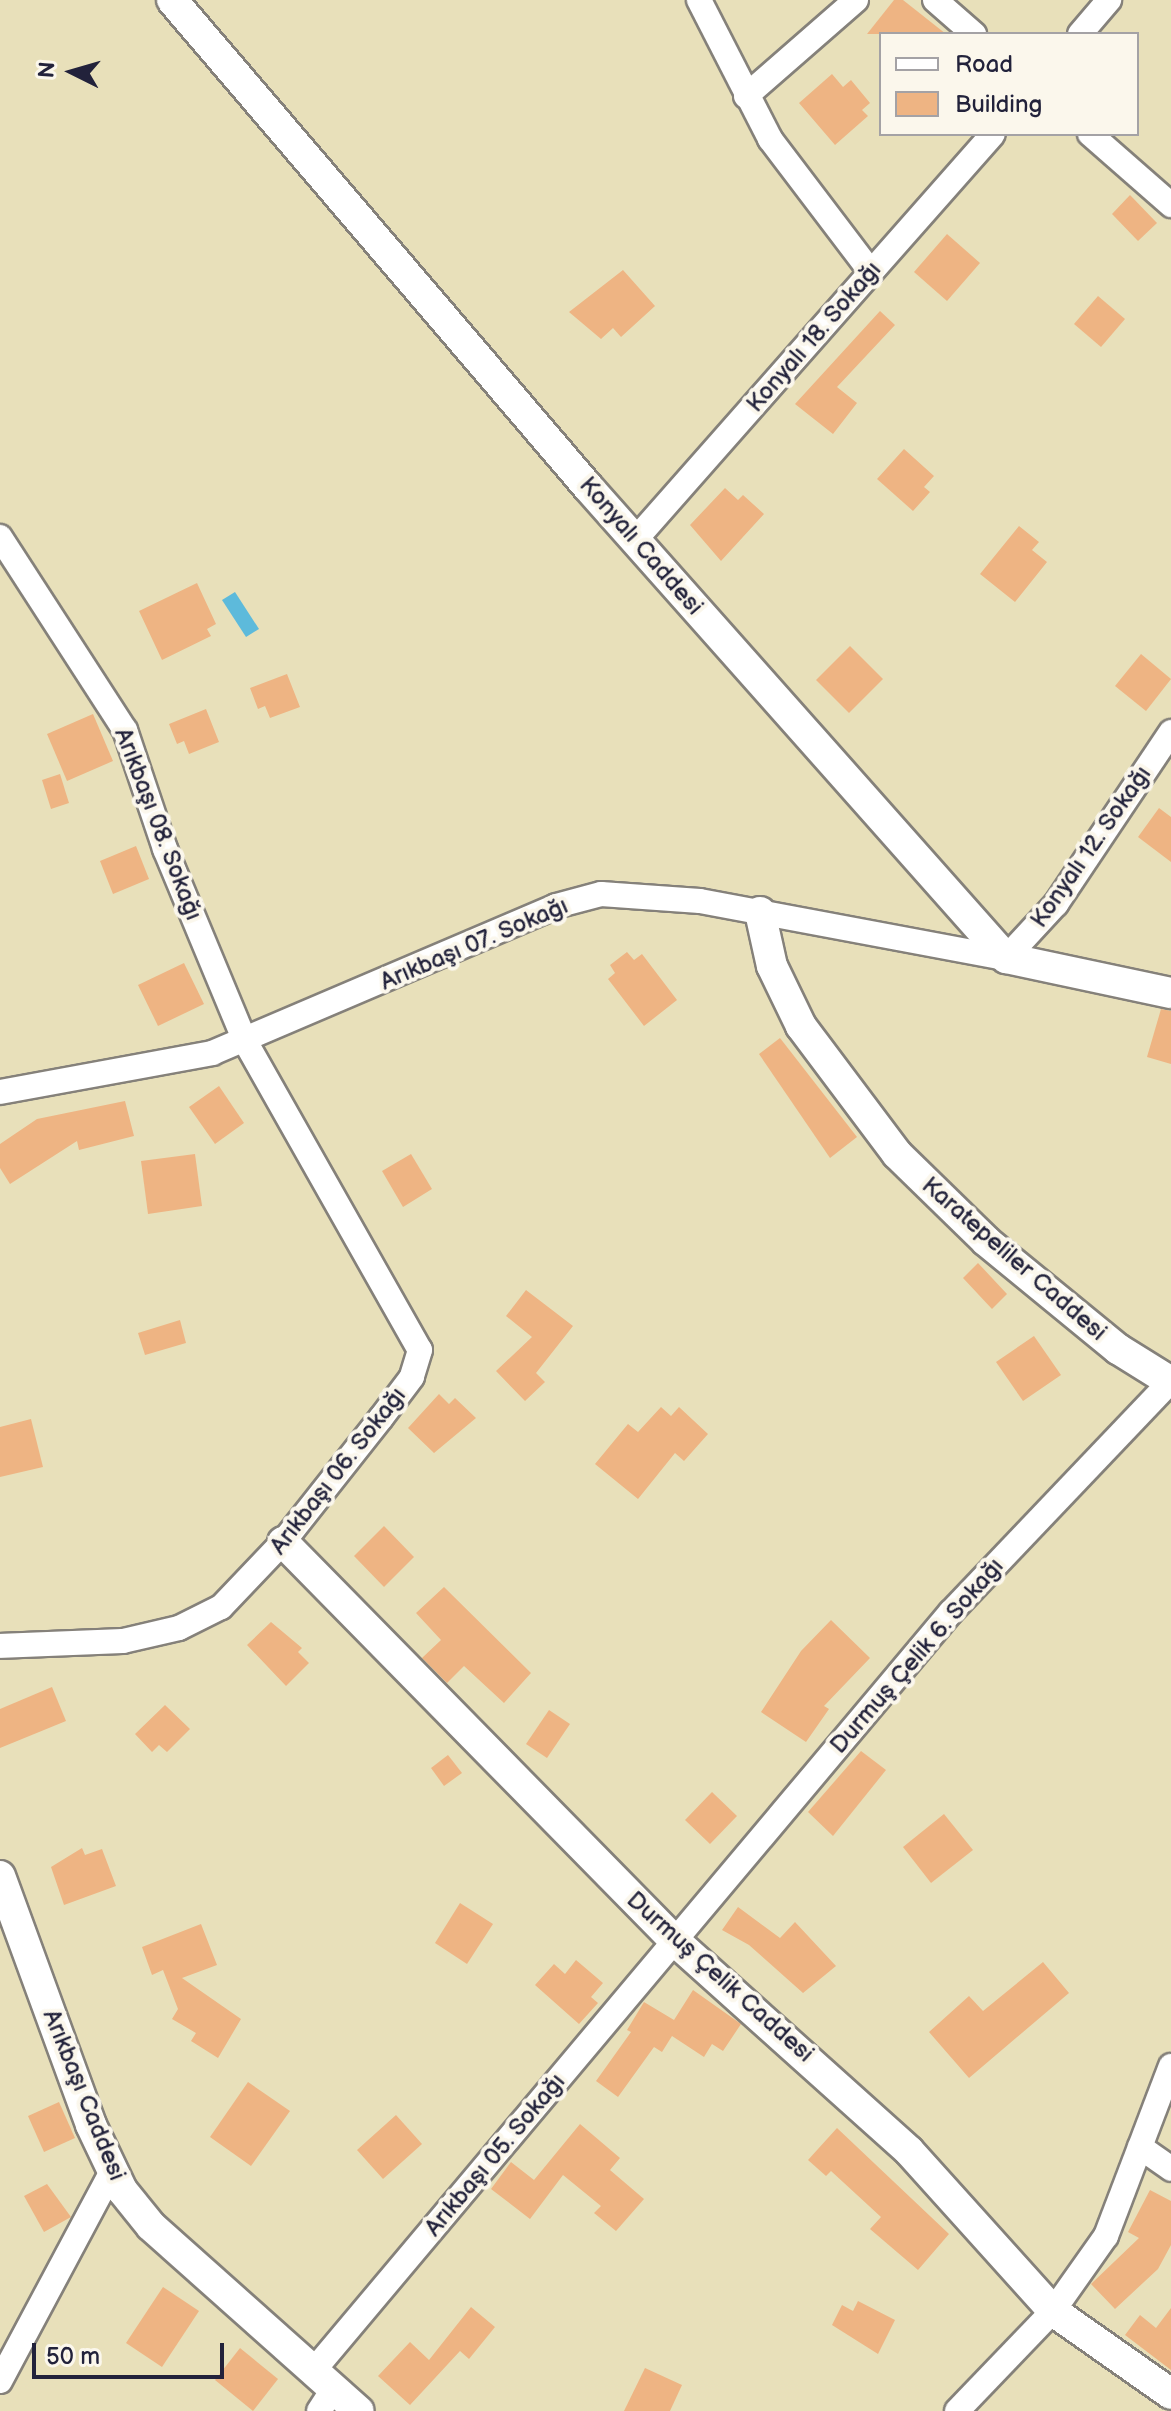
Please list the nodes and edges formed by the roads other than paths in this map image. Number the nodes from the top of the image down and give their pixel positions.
1 (172, 0) edge
2 (699, 0) edge
3 (856, 0) edge
4 (935, 0) edge
5 (1109, 0) edge
6 (972, 32) edge
7 (1082, 32) edge
8 (746, 96) junction
9 (991, 136) edge
10 (1092, 136) edge
11 (1171, 205) edge
12 (871, 272) junction
13 (0, 537) edge
14 (635, 540) junction
15 (1171, 732) edge
16 (760, 912) junction
17 (1006, 958) junction
18 (1171, 993) edge
19 (245, 1041) junction
20 (0, 1092) edge
21 (1171, 1382) edge
22 (283, 1542) junction
23 (0, 1646) edge
24 (0, 1876) edge
25 (675, 1941) junction
26 (1171, 2066) edge
27 (1140, 2147) junction
28 (1171, 2169) edge
29 (112, 2171) junction
30 (1053, 2311) junction
31 (0, 2381) edge
32 (322, 2390) edge
33 (1171, 2394) edge
34 (359, 2411) edge
35 (957, 2411) edge

1 - 14 street, Konyalı Caddesi
2 - 8 street
3 - 8 street
4 - 6 street
5 - 7 street
8 - 12 street
9 - 12 street, Konyalı 18. Sokağı
10 - 11 street
12 - 14 street, Konyalı 18. Sokağı
13 - 19 street, Arıkbaşı 08. Sokağı
14 - 17 street, Konyalı Caddesi
15 - 17 street, Konyalı 12. Sokağı
16 - 17 street, Arıkbaşı 07. Sokağı
16 - 19 street, Arıkbaşı 07. Sokağı
16 - 21 street, Karatepeliler Caddesi
17 - 18 street
19 - 20 street, Arıkbaşı 07. Sokağı
19 - 22 street, Arıkbaşı 06. Sokağı
21 - 25 street, Durmuş Çelik 6. Sokağı
22 - 23 street, Arıkbaşı 06. Sokağı
22 - 25 street, Durmuş Çelik Caddesi
24 - 29 street, Arıkbaşı Caddesi
25 - 30 street, Durmuş Çelik Caddesi
25 - 32 street, Arıkbaşı 05. Sokağı
26 - 27 street
27 - 28 street
27 - 30 street
29 - 31 street
29 - 32 street, Arıkbaşı Caddesi
30 - 33 street, Durmuş Çelik Caddesi
30 - 35 street
32 - 34 street, Arıkbaşı Caddesi

